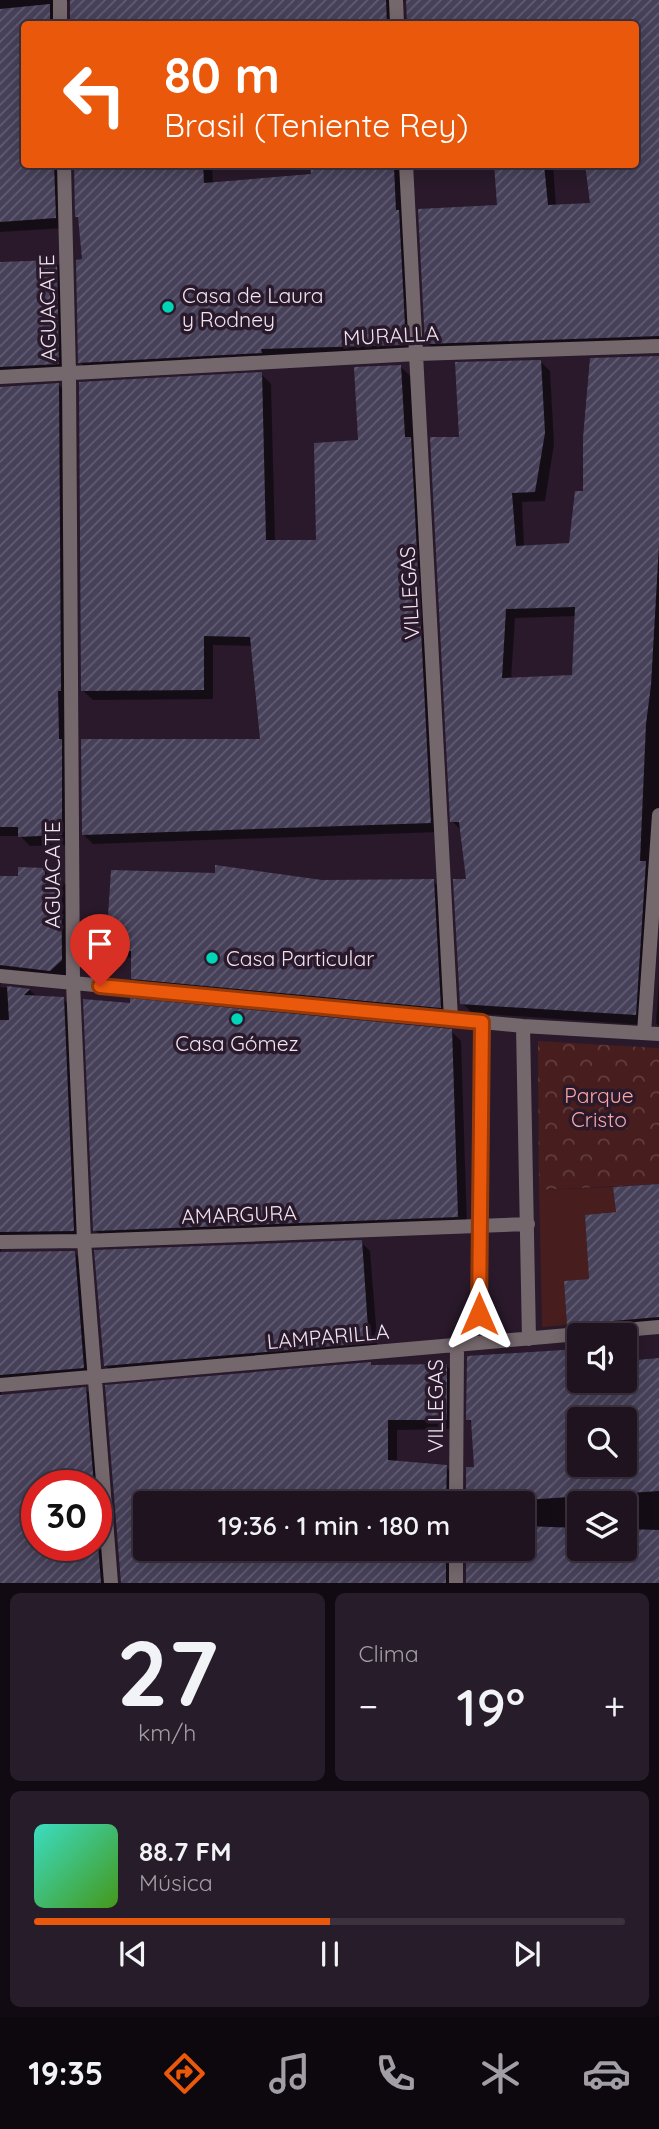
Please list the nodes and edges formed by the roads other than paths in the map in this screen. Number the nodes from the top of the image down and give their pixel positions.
1 (60, 0) edge
2 (396, 0) edge
3 (61, 21) edge
4 (397, 21) edge
5 (64, 168) edge
6 (406, 168) edge
7 (659, 346) edge
8 (417, 354) junction
9 (69, 374) junction
10 (0, 377) edge
11 (659, 815) edge
12 (0, 976) edge
13 (74, 983) junction
14 (452, 1019) junction
15 (482, 1022) junction
16 (523, 1026) junction
17 (643, 1033) junction
18 (659, 1034) edge
19 (528, 1224) junction
20 (480, 1226) junction
21 (84, 1241) junction
22 (0, 1242) edge
23 (659, 1327) edge
24 (535, 1338) junction
25 (457, 1346) junction
26 (95, 1377) junction
27 (0, 1385) edge
28 (456, 1491) edge
29 (456, 1561) edge
30 (111, 1583) edge
31 (456, 1583) edge

1 - 3 street
2 - 4 street
5 - 9 street, AGUACATE
6 - 8 street, VILLEGAS
7 - 8 street, MURALLA
8 - 9 street, MURALLA
8 - 14 street, VILLEGAS
9 - 10 street, MURALLA
9 - 13 street, AGUACATE
11 - 17 street
12 - 13 street
13 - 14 street
13 - 21 street, AGUACATE
14 - 15 street
15 - 16 street
15 - 20 street, VILLEGAS
16 - 17 street
16 - 19 street
17 - 18 street
19 - 20 street, AMARGURA
19 - 24 street
20 - 21 street, AMARGURA
20 - 25 street, VILLEGAS
21 - 22 street, AMARGURA
21 - 26 street, AGUACATE
23 - 24 street, LAMPARILLA
24 - 25 street, LAMPARILLA
25 - 26 street, LAMPARILLA
25 - 28 street, VILLEGAS
26 - 27 street, LAMPARILLA
26 - 30 street, AGUACATE
29 - 31 street

